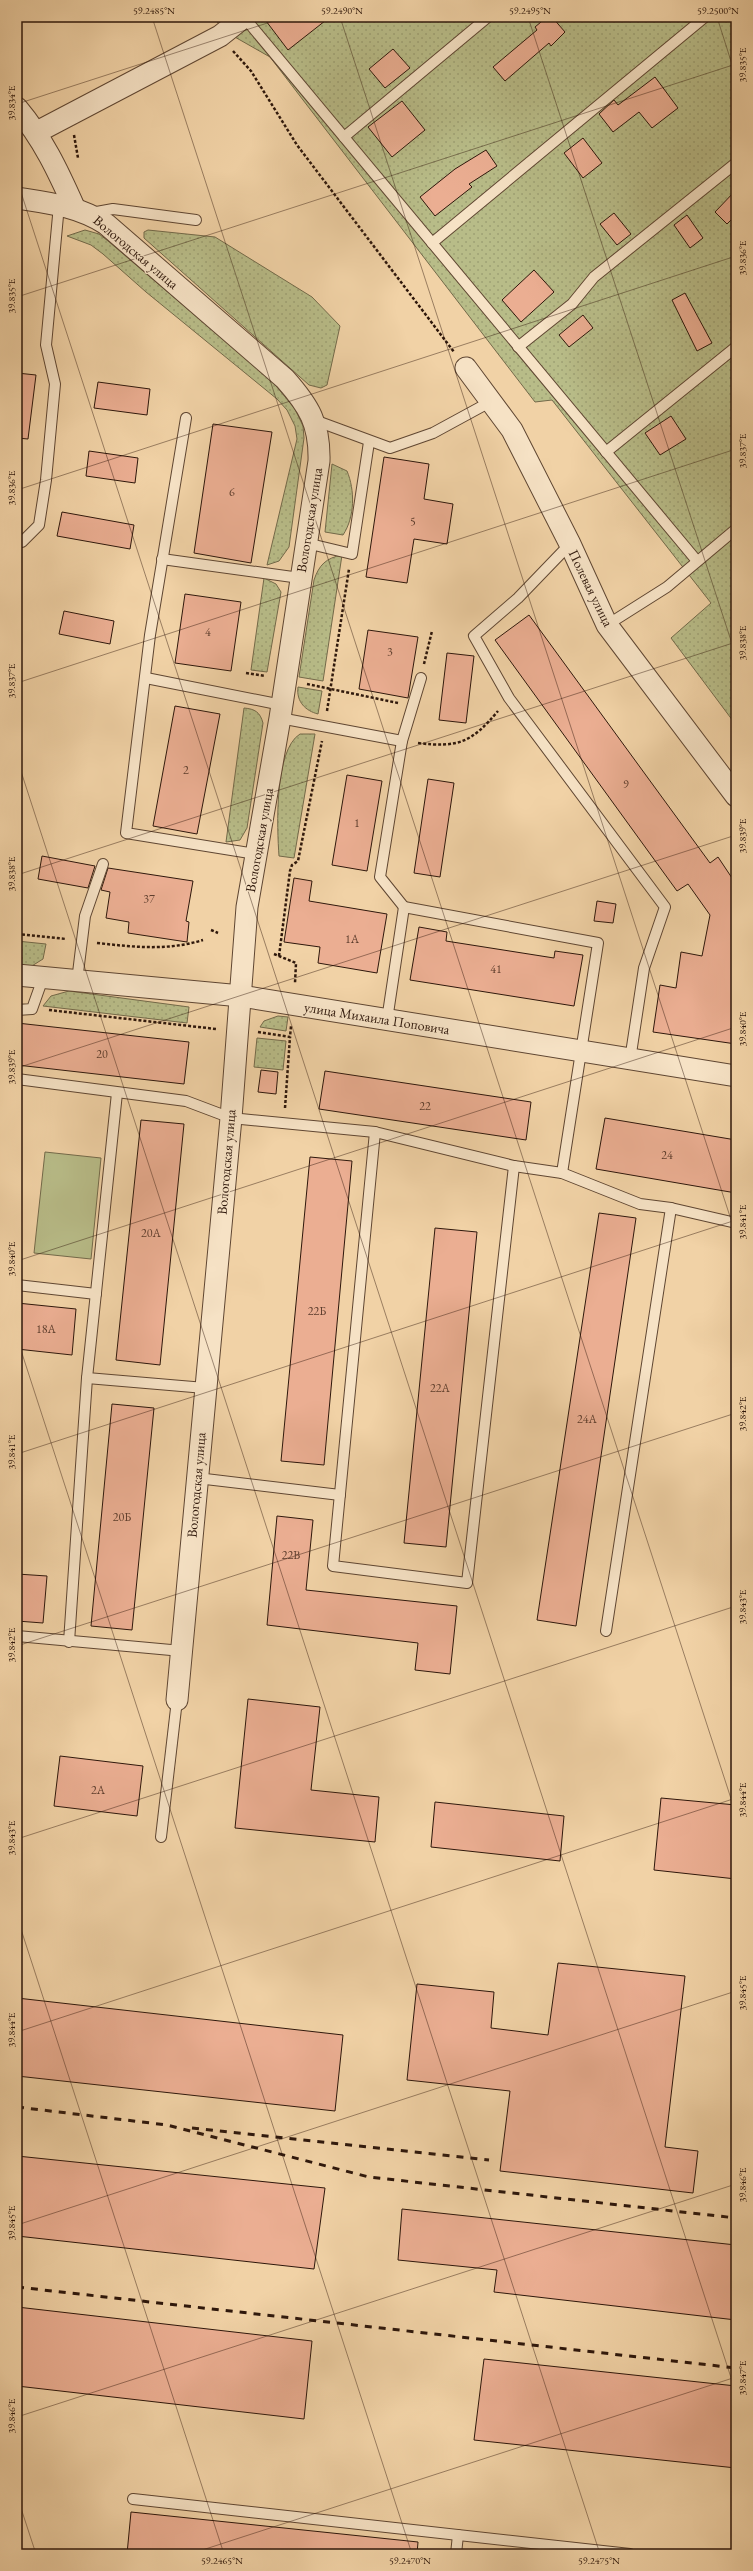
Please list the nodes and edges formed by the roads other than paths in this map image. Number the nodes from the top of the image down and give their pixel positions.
1 (244, 17) edge
2 (488, 17) edge
3 (705, 17) edge
4 (17, 108) edge
5 (37, 132) junction
6 (344, 137) junction
7 (736, 164) edge
8 (17, 198) edge
9 (74, 208) junction
10 (196, 220) dead end
11 (432, 243) junction
12 (518, 347) junction
13 (736, 347) edge
14 (466, 368) road end
15 (490, 402) junction
16 (186, 418) dead end
17 (314, 420) junction
18 (369, 442) junction
19 (606, 452) junction
20 (736, 529) edge
21 (17, 542) edge
22 (306, 543) junction
23 (570, 544) junction
24 (162, 559) junction
25 (697, 561) junction
26 (300, 578) junction
27 (607, 625) junction
28 (146, 678) junction
29 (421, 678) road end
30 (281, 711) junction
31 (402, 742) junction
32 (736, 796) edge
33 (256, 854) junction
34 (104, 864) dead end
35 (404, 907) junction
36 (17, 975) edge
37 (43, 978) junction
38 (77, 981) junction
39 (241, 996) junction
40 (17, 1010) edge
41 (387, 1020) junction
42 (580, 1052) junction
43 (630, 1060) junction
44 (736, 1076) edge
45 (17, 1079) edge
46 (117, 1093) junction
47 (231, 1118) junction
48 (375, 1132) junction
49 (514, 1166) junction
50 (562, 1173) junction
51 (672, 1208) junction
52 (736, 1223) edge
53 (17, 1286) edge
54 (96, 1294) junction
55 (87, 1378) junction
56 (204, 1388) junction
57 (197, 1478) junction
58 (340, 1495) junction
59 (606, 1631) dead end
60 (17, 1636) edge
61 (68, 1642) junction
62 (182, 1652) junction
63 (178, 1700) joint
64 (161, 1837) dead end
65 (133, 2499) dead end
66 (458, 2535) junction
67 (456, 2554) edge
68 (630, 2554) edge

1 - 5 street
1 - 6 lane
2 - 6 lane
3 - 11 lane
4 - 5 street
5 - 9 street
6 - 11 lane
7 - 12 lane
8 - 9 street
9 - 10 lane
9 - 17 street, Вологодская улица
9 - 21 lane
11 - 12 lane
12 - 19 lane
13 - 19 lane
14 - 15 street, Полевая улица
15 - 18 lane
15 - 23 street, Полевая улица
16 - 24 lane
17 - 18 lane
17 - 22 street, Вологодская улица
18 - 22 lane
19 - 25 lane
20 - 25 lane
22 - 26 street, Вологодская улица
23 - 27 street, Полевая улица
23 - 43 lane
24 - 26 lane
24 - 28 lane
25 - 27 lane
26 - 30 street, Вологодская улица
27 - 32 street, Полевая улица
28 - 30 lane
28 - 33 lane
29 - 31 lane
30 - 31 lane
30 - 33 street, Вологодская улица
31 - 35 lane
33 - 39 street, Вологодская улица
34 - 38 lane
35 - 41 lane
35 - 42 lane
36 - 37 street, улица Михаила Поповича
37 - 38 street, улица Михаила Поповича
37 - 40 lane
38 - 39 street, улица Михаила Поповича
39 - 41 street, улица Михаила Поповича
39 - 47 street, Вологодская улица
41 - 42 street, улица Михаила Поповича
42 - 43 street, улица Михаила Поповича
42 - 50 lane
43 - 44 street, улица Михаила Поповича
45 - 46 lane
46 - 47 lane
46 - 54 lane
47 - 48 lane
47 - 56 street, Вологодская улица
48 - 49 lane
48 - 58 lane
49 - 50 lane
49 - 58 lane
50 - 51 lane
51 - 52 lane
51 - 59 lane
53 - 54 lane
54 - 55 lane
55 - 56 lane
55 - 61 lane
56 - 57 street, Вологодская улица
57 - 58 lane
57 - 62 street, Вологодская улица
60 - 61 lane
61 - 62 lane
62 - 63 street, Вологодская улица
63 - 64 lane
65 - 66 lane
66 - 67 lane
66 - 68 lane

